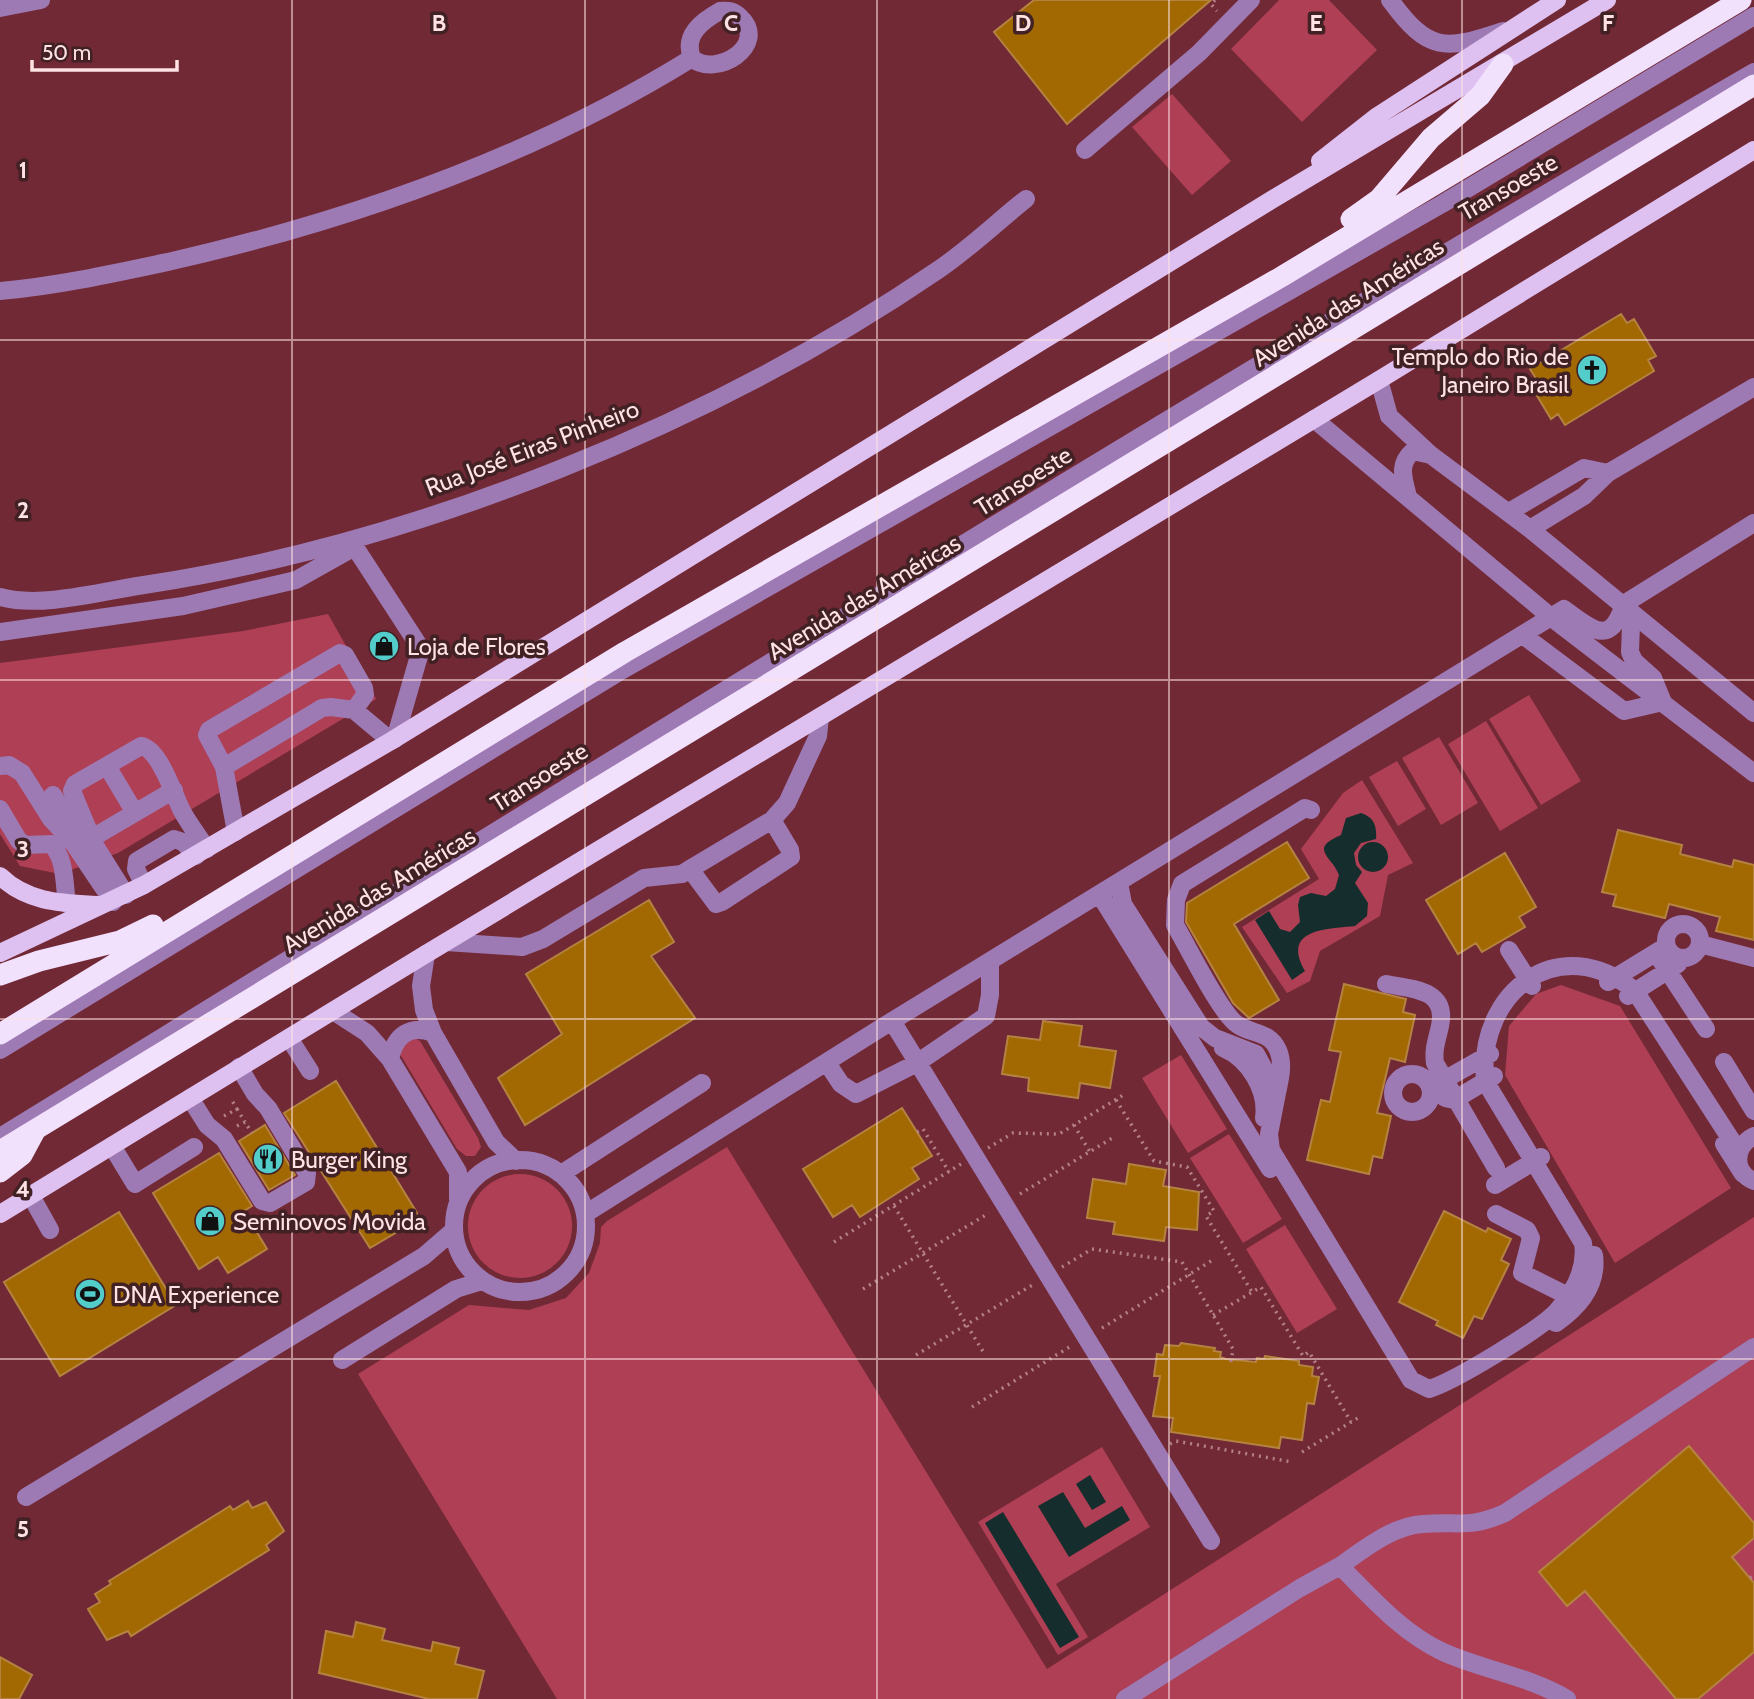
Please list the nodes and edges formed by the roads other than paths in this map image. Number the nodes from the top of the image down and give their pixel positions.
1 (41, 0) edge
2 (1251, 0) edge
3 (1390, 0) edge
4 (1557, 0) edge
5 (1607, 0) edge
6 (1741, 0) edge
7 (0, 8) edge
8 (1754, 16) edge
9 (1509, 29) junction
10 (692, 58) dead end
11 (1503, 64) junction
12 (1754, 72) edge
13 (1754, 85) edge
14 (1085, 150) dead end
15 (1754, 150) edge
16 (1026, 199) dead end
17 (1273, 199) junction
18 (1281, 277) junction
19 (0, 291) edge
20 (1379, 380) junction
21 (1754, 387) edge
22 (1314, 419) junction
23 (1431, 455) junction
24 (1608, 473) junction
25 (1408, 497) junction
26 (1509, 512) junction
27 (1754, 523) edge
28 (1530, 529) junction
29 (352, 545) junction
30 (0, 597) edge
31 (1624, 604) junction
32 (1552, 618) junction
33 (0, 632) edge
34 (1524, 636) junction
35 (1663, 702) junction
36 (354, 710) junction
37 (1754, 713) edge
38 (820, 717) junction
39 (393, 740) junction
40 (0, 766) edge
41 (107, 766) junction
42 (225, 767) junction
43 (1754, 773) edge
44 (174, 790) junction
45 (53, 795) dead end
46 (0, 809) edge
47 (1311, 810) dead end
48 (135, 813) junction
49 (772, 820) junction
50 (236, 832) junction
51 (92, 838) junction
52 (201, 853) junction
53 (690, 869) junction
54 (0, 876) edge
55 (144, 885) junction
56 (235, 889) junction
57 (1109, 890) junction
58 (114, 901) junction
59 (67, 904) junction
60 (446, 942) junction
61 (1662, 949) junction
62 (1509, 950) dead end
63 (1695, 950) junction
64 (0, 953) edge
65 (426, 954) junction
66 (1754, 958) edge
67 (990, 961) junction
68 (1668, 971) junction
69 (0, 975) edge
70 (1613, 979) junction
71 (1529, 982) junction
72 (1385, 984) dead end
73 (1632, 994) junction
74 (1226, 1010) junction
75 (333, 1011) junction
76 (892, 1021) junction
77 (1199, 1025) junction
78 (1706, 1029) dead end
79 (433, 1032) junction
80 (0, 1034) edge
81 (289, 1038) junction
82 (0, 1050) edge
83 (1488, 1055) junction
84 (390, 1059) junction
85 (1724, 1062) dead end
86 (827, 1063) junction
87 (917, 1063) junction
88 (239, 1068) junction
89 (310, 1071) dead end
90 (1490, 1078) junction
91 (702, 1083) dead end
92 (1435, 1088) junction
93 (1277, 1093) junction
94 (190, 1098) junction
95 (1454, 1100) junction
96 (1754, 1111) edge
97 (36, 1129) junction
98 (1754, 1136) edge
99 (0, 1138) edge
100 (112, 1146) junction
101 (194, 1147) dead end
102 (0, 1151) edge
103 (1739, 1152) junction
104 (1260, 1154) junction
105 (1537, 1159) junction
106 (516, 1161) junction
107 (0, 1172) edge
108 (561, 1174) junction
109 (1748, 1178) edge
110 (31, 1196) junction
111 (458, 1203) junction
112 (0, 1214) edge
113 (585, 1214) junction
114 (1496, 1214) dead end
115 (51, 1230) dead end
116 (454, 1230) junction
117 (482, 1280) junction
118 (1574, 1299) junction
119 (1754, 1347) edge
120 (342, 1360) dead end
121 (26, 1497) dead end
122 (1211, 1541) dead end
123 (1340, 1566) junction
124 (1125, 1699) edge
125 (1567, 1699) edge

1 - 7 street
2 - 14 street
3 - 9 street
4 - 9 main road
5 - 11 main road
6 - 18 highway
8 - 82 street, Transoeste
9 - 17 main road
10 - 19 street
11 - 17 main road
11 - 18 highway
12 - 99 street, Transoeste
13 - 97 highway, Avenida das Américas
15 - 20 main road
16 - 29 street, Rua José Eiras Pinheiro
17 - 39 main road
18 - 56 highway
20 - 22 main road
20 - 23 street
21 - 24 street
22 - 25 street
22 - 38 main road
23 - 25 street
23 - 26 street
24 - 26 street
24 - 28 street
25 - 32 street
26 - 28 street
27 - 31 street
28 - 31 street
29 - 30 street, Rua José Eiras Pinheiro
29 - 33 street
29 - 39 street
31 - 32 street
31 - 35 street
31 - 37 street
32 - 34 street
32 - 35 street
34 - 35 street
34 - 57 street
35 - 43 street
36 - 39 street
36 - 42 street
36 - 42 street
38 - 49 street
38 - 60 main road
39 - 50 main road
40 - 58 street
41 - 44 street
41 - 48 street
41 - 51 street
42 - 50 street
44 - 48 street
44 - 52 street
45 - 51 street
46 - 59 street
47 - 74 street
48 - 51 street
49 - 53 street
49 - 53 street
50 - 52 main road
51 - 58 street
52 - 55 main road
52 - 55 street
53 - 60 street
54 - 59 main road
55 - 58 main road
56 - 69 highway
56 - 80 highway
57 - 67 street
57 - 77 street
57 - 104 street
57 - 104 street
58 - 59 main road
58 - 64 main road
60 - 65 main road
61 - 63 street
61 - 63 street
61 - 68 street
61 - 70 street
62 - 71 street
63 - 66 street
63 - 68 street
65 - 75 main road
65 - 79 street
67 - 76 street
67 - 87 street
68 - 73 street
68 - 78 street
70 - 71 street
70 - 73 street
71 - 83 street
72 - 92 street
73 - 103 street
73 - 109 street
74 - 77 street
74 - 93 street
75 - 81 main road
75 - 84 street
76 - 86 street
76 - 87 street
77 - 93 street
79 - 84 street
79 - 106 street
81 - 88 main road
81 - 89 street
83 - 90 street
83 - 92 street
84 - 111 street
85 - 96 street
86 - 87 street
86 - 113 street
87 - 122 street
88 - 94 main road
88 - 94 street
90 - 95 street
90 - 105 street
91 - 108 street
92 - 95 street
93 - 118 street
94 - 100 main road
95 - 105 street
97 - 102 highway, Avenida das Américas
97 - 107 highway
98 - 103 street
100 - 101 street
100 - 110 main road
103 - 109 street
104 - 118 street
105 - 118 street
106 - 108 street
106 - 111 street
108 - 113 street
110 - 112 main road
110 - 115 street
111 - 116 street
113 - 117 street
114 - 118 street
116 - 117 street
116 - 121 street
117 - 120 street
119 - 123 street
123 - 124 street
123 - 125 street

